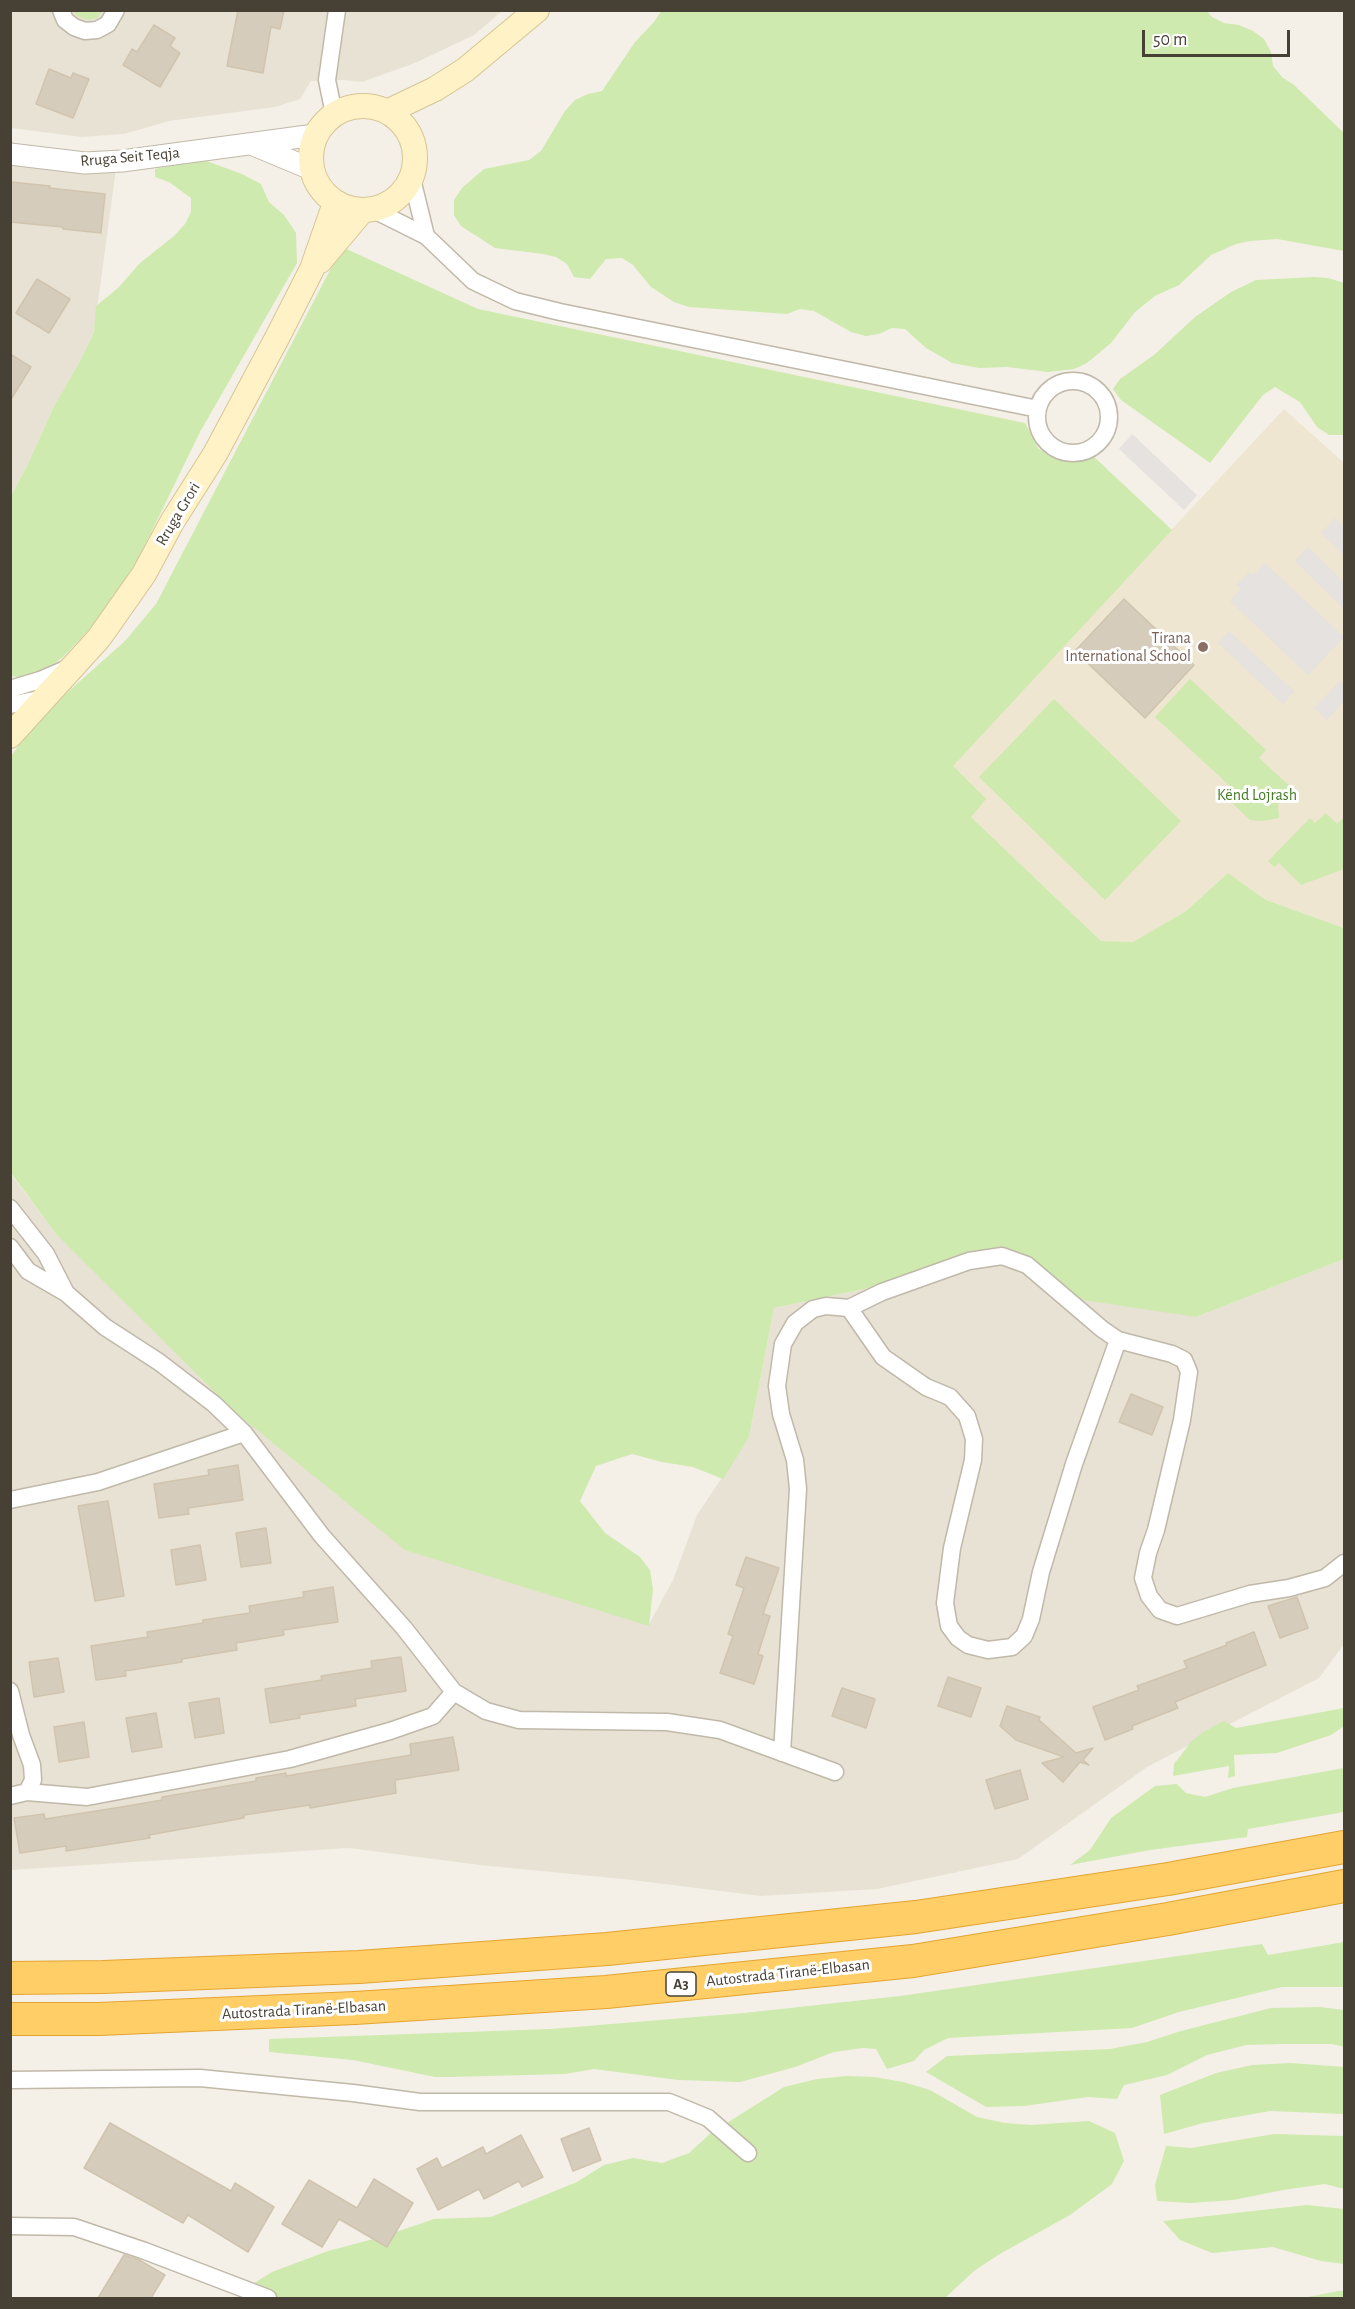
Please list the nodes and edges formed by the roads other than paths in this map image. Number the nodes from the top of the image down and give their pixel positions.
1 (62, 10) edge
2 (116, 10) edge
3 (337, 10) edge
4 (537, 10) edge
5 (435, 89) junction
6 (389, 111) junction
7 (334, 114) junction
8 (315, 135) junction
9 (411, 136) junction
10 (250, 144) junction
11 (10, 154) edge
12 (311, 169) junction
13 (412, 179) junction
14 (335, 203) junction
15 (368, 210) junction
16 (426, 236) junction
17 (312, 269) junction
18 (1038, 409) junction
19 (72, 666) junction
20 (10, 689) edge
21 (44, 698) junction
22 (10, 705) edge
23 (10, 736) edge
24 (10, 1208) edge
25 (10, 1247) edge
26 (66, 1293) junction
27 (849, 1308) junction
28 (1118, 1340) junction
29 (244, 1433) junction
30 (10, 1500) edge
31 (1344, 1563) edge
32 (10, 1691) edge
33 (454, 1692) junction
34 (782, 1753) junction
35 (835, 1772) dead end
36 (19, 1794) edge
37 (1344, 1847) edge
38 (1344, 1886) edge
39 (10, 1978) edge
40 (10, 2019) edge
41 (10, 2080) edge
42 (748, 2153) dead end
43 (10, 2226) edge
44 (268, 2298) edge

1 - 2 street
3 - 7 street
4 - 5 main road
5 - 6 main road
5 - 9 main road
6 - 7 main road
6 - 9 main road
7 - 8 main road
8 - 10 street, Rruga Seit Teqja
8 - 12 main road
9 - 13 main road
10 - 11 street, Rruga Seit Teqja
10 - 12 street, Rruga Seit Teqja
12 - 14 main road
13 - 15 main road
13 - 16 street
14 - 15 main road
14 - 17 main road, Rruga Grori
15 - 16 street
15 - 17 main road, Rruga Grori
16 - 18 street
17 - 19 main road, Rruga Grori
18 - 18 street
19 - 20 street
19 - 21 main road, Rruga Grori
21 - 22 street
21 - 23 main road, Rruga Grori
24 - 26 street
25 - 26 street
26 - 29 street
27 - 28 street
27 - 28 street
27 - 34 street
28 - 31 street
29 - 30 street
29 - 33 street
32 - 36 street
33 - 34 street
33 - 36 street
34 - 35 street
37 - 39 highway
38 - 40 highway, Autostrada Tiranë-Elbasan / A3
41 - 42 street
43 - 44 street

